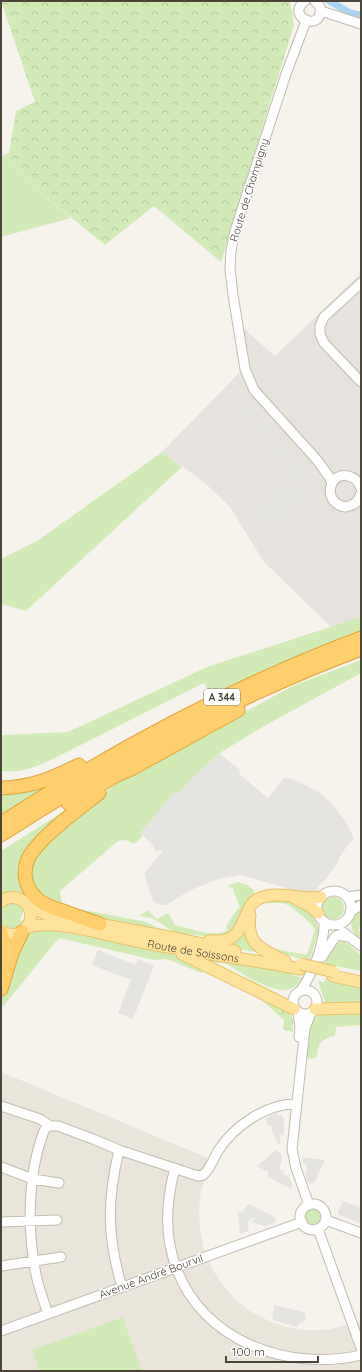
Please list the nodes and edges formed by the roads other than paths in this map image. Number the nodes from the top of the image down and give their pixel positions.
1 (303, 2) edge
2 (318, 4) edge
3 (306, 21) junction
4 (361, 24) edge
5 (361, 283) edge
6 (361, 382) edge
7 (317, 460) junction
8 (342, 476) junction
9 (358, 477) edge
10 (332, 484) junction
11 (361, 488) edge
12 (359, 502) edge
13 (361, 638) edge
14 (361, 649) edge
15 (328, 662) junction
16 (111, 755) junction
17 (133, 768) junction
18 (1, 788) edge
19 (1, 823) edge
20 (1, 835) edge
21 (1, 845) edge
22 (361, 895) edge
23 (292, 897) junction
24 (347, 897) junction
25 (321, 898) junction
26 (258, 899) junction
27 (1, 902) edge
28 (361, 905) edge
29 (28, 907) junction
30 (349, 915) junction
31 (321, 917) junction
32 (100, 924) junction
33 (336, 924) junction
34 (24, 930) junction
35 (1, 932) edge
36 (349, 938) junction
37 (180, 939) junction
38 (145, 943) junction
39 (361, 946) edge
40 (322, 957) junction
41 (285, 961) junction
42 (1, 965) edge
43 (301, 967) junction
44 (334, 974) junction
45 (361, 977) edge
46 (361, 982) edge
47 (1, 989) edge
48 (301, 990) junction
49 (314, 994) junction
50 (361, 1008) edge
51 (296, 1010) junction
52 (313, 1011) junction
53 (297, 1104) junction
54 (1, 1106) edge
55 (50, 1126) junction
56 (119, 1150) junction
57 (1, 1167) edge
58 (175, 1168) junction
59 (33, 1179) junction
60 (59, 1183) dead end
61 (309, 1204) junction
62 (57, 1220) dead end
63 (326, 1220) junction
64 (31, 1221) junction
65 (1, 1222) edge
66 (302, 1222) junction
67 (318, 1229) junction
68 (361, 1233) edge
69 (61, 1257) dead end
70 (34, 1261) junction
71 (1, 1266) edge
72 (176, 1267) junction
73 (122, 1287) junction
74 (48, 1314) junction
75 (1, 1331) edge
76 (361, 1348) edge
77 (361, 1355) edge

1 - 3 street
2 - 3 street
2 - 4 street
3 - 7 street, Route de Champigny
5 - 6 street
7 - 8 street, Route de Champigny
7 - 10 street, Route de Champigny
8 - 9 street
8 - 10 street
9 - 11 street
10 - 12 street
13 - 16 highway, A 344
14 - 15 highway, A 344
15 - 17 highway
15 - 20 highway, A 344
16 - 18 highway
16 - 19 highway, A 344
17 - 21 highway
17 - 32 highway
22 - 24 street
23 - 25 main road
23 - 26 main road
23 - 31 main road
24 - 25 street
24 - 30 street
25 - 31 street
26 - 37 main road
26 - 41 main road
27 - 29 main road, Route de Soissons
28 - 30 street
29 - 32 main road, Route de Soissons
29 - 34 main road
30 - 33 street
30 - 36 street
31 - 33 street
31 - 48 street
32 - 37 main road, Route de Soissons
33 - 36 street
33 - 40 street
34 - 35 main road, Route de Soissons
34 - 38 main road, Route de Soissons
34 - 47 highway
35 - 42 highway
36 - 39 street
36 - 40 street
37 - 41 main road, Route de Soissons
38 - 43 main road, Route de Soissons
38 - 51 main road
40 - 49 street
41 - 43 main road, Route de Soissons
43 - 44 main road, Route de Soissons
44 - 45 main road, Route de Soissons
44 - 46 main road, Route de Soissons
48 - 49 street
48 - 51 street
49 - 52 street
50 - 52 main road
51 - 52 street
51 - 53 street
52 - 53 street
53 - 58 street
53 - 61 street
54 - 55 street
55 - 56 street
55 - 59 street
56 - 58 street
56 - 73 street
57 - 59 street
58 - 72 street
59 - 60 street
59 - 64 street
61 - 63 street
61 - 66 street
62 - 64 street
63 - 67 street
63 - 68 street
64 - 65 street
64 - 70 street
66 - 67 street
66 - 72 street, Avenue André Bourvil
67 - 76 street
69 - 70 street
70 - 71 street
70 - 74 street
72 - 73 street, Avenue André Bourvil
72 - 77 street
73 - 74 street, Avenue André Bourvil
74 - 75 street, Avenue André Bourvil

